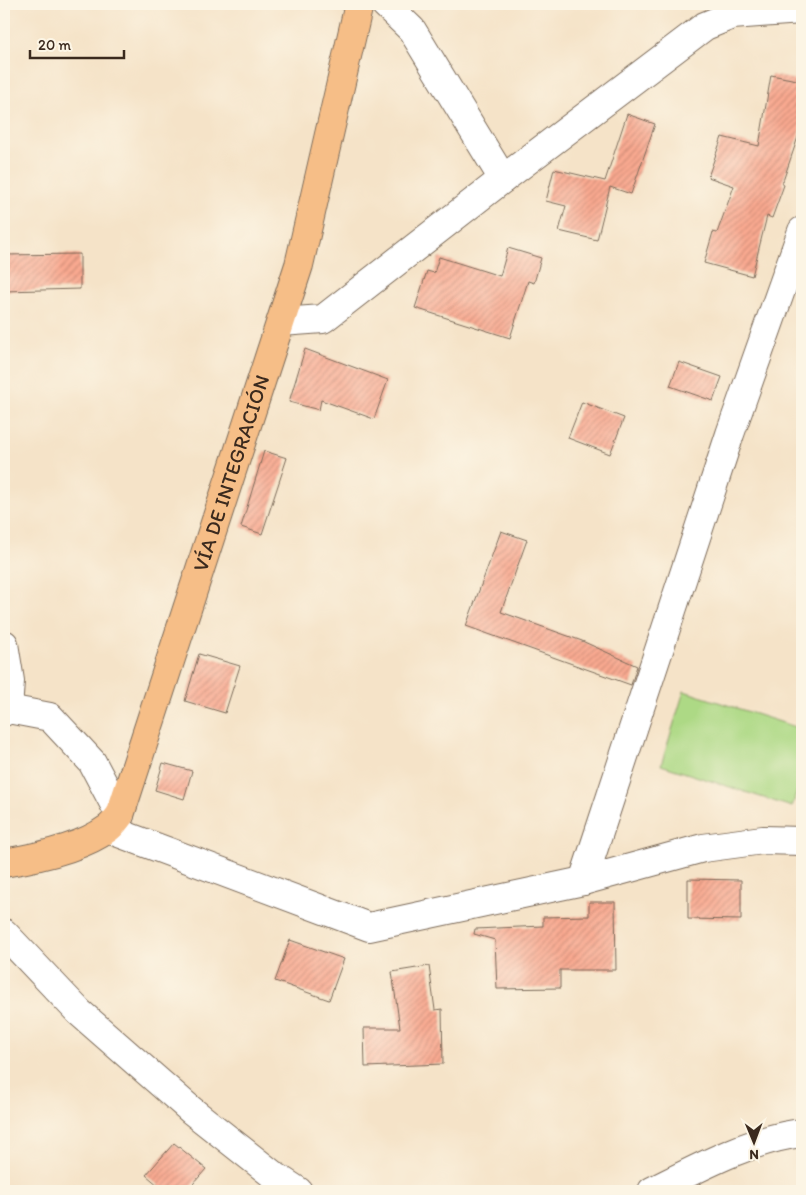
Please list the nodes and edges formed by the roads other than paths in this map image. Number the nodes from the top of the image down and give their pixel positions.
1 (359, 4) edge
2 (385, 4) edge
3 (802, 10) edge
4 (503, 179) junction
5 (802, 231) edge
6 (281, 322) junction
7 (4, 644) edge
8 (6, 711) edge
9 (114, 822) junction
10 (802, 841) edge
11 (4, 862) edge
12 (583, 881) junction
13 (4, 933) edge
14 (802, 1133) edge
15 (298, 1191) edge
16 (652, 1191) edge

1 - 6 main road, VÍA DE INTEGRACIÓN
2 - 4 street
3 - 4 street
4 - 6 street
5 - 12 street
6 - 9 main road, VÍA DE INTEGRACIÓN
7 - 8 street
8 - 9 street
9 - 11 main road
9 - 12 street
10 - 12 street
13 - 15 street
14 - 16 street

